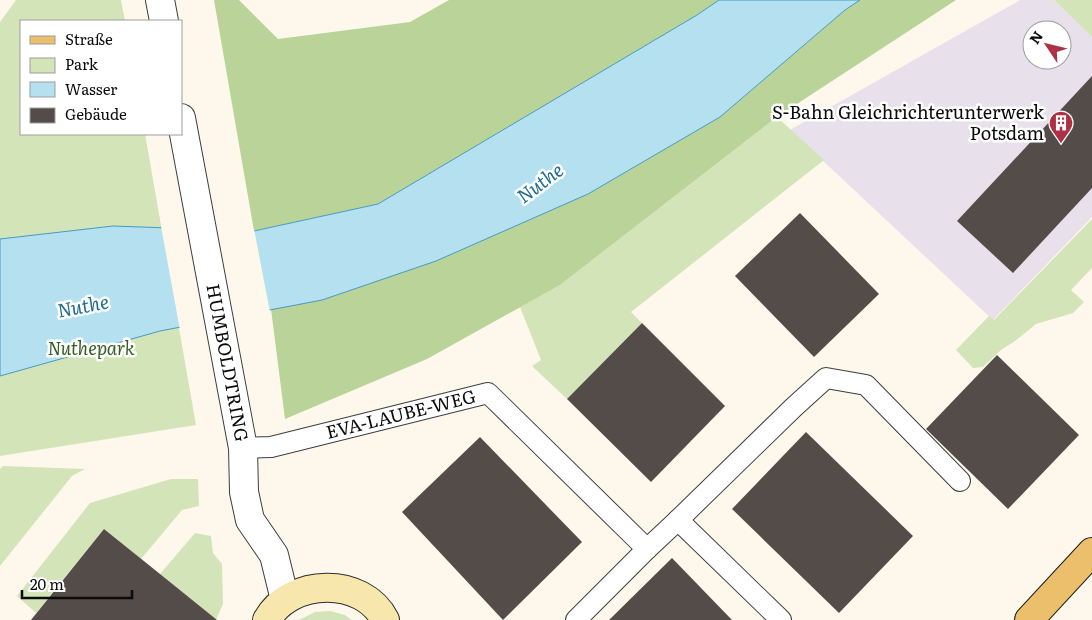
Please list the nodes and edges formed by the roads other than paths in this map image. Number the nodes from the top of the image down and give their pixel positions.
1 (160, 0) edge
2 (164, 20) edge
3 (182, 123) edge
4 (243, 448) junction
5 (960, 480) dead end
6 (678, 520) junction
7 (647, 550) junction
8 (1092, 552) edge
9 (276, 610) edge
10 (385, 620) edge
11 (576, 620) edge
12 (781, 620) edge
13 (1029, 620) edge

1 - 2 street
3 - 4 street, HUMBOLDTRING
4 - 7 lane, EVA-LAUBE-WEG
4 - 9 street, HUMBOLDTRING
5 - 6 lane
6 - 7 lane
6 - 12 lane
7 - 11 lane
8 - 13 main road
9 - 10 street

